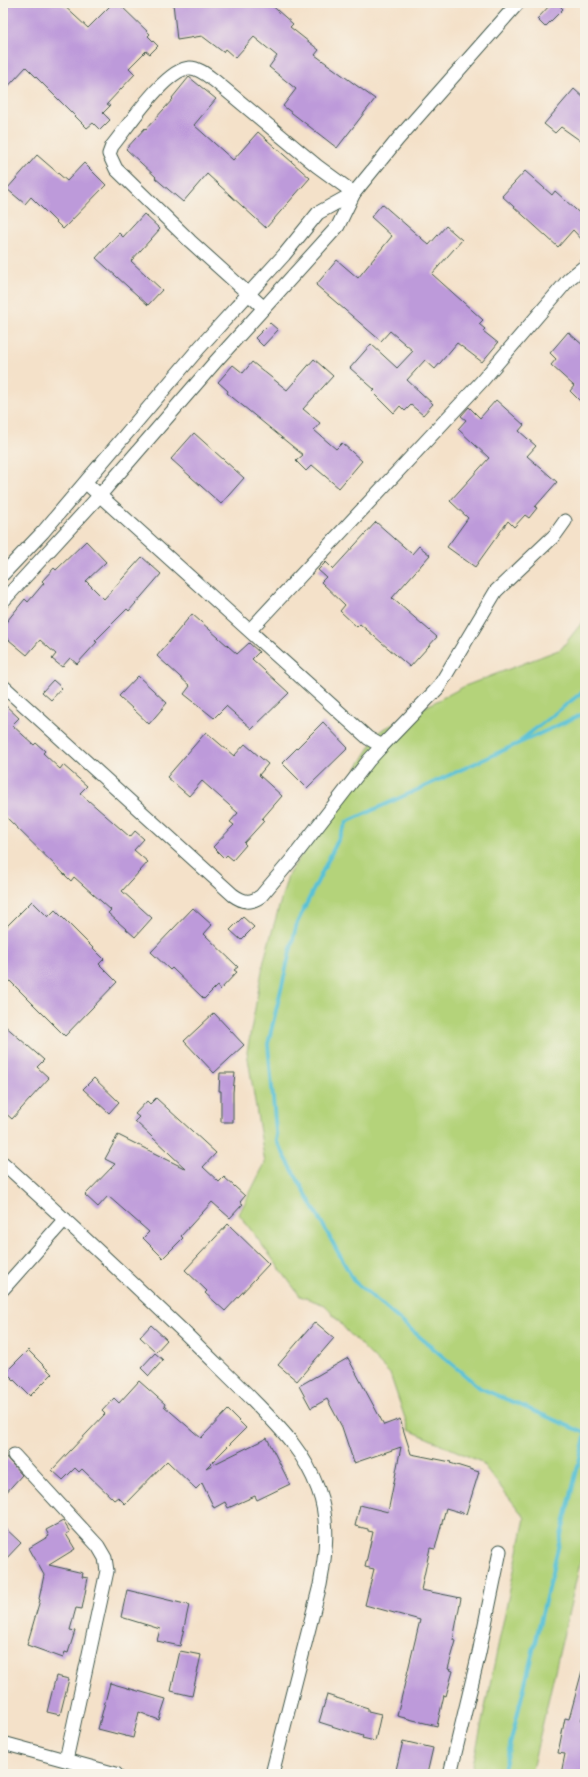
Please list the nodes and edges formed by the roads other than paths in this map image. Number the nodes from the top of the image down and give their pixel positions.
1 (518, 3) edge
2 (354, 193) junction
3 (585, 266) edge
4 (249, 294) junction
5 (264, 308) junction
6 (86, 483) junction
7 (100, 496) junction
8 (566, 521) dead end
9 (3, 574) edge
10 (3, 600) edge
11 (250, 630) junction
12 (3, 686) edge
13 (382, 746) junction
14 (3, 1163) edge
15 (65, 1219) junction
16 (3, 1289) edge
17 (14, 1454) dead end
18 (500, 1551) dead end
19 (3, 1742) edge
20 (66, 1760) junction
21 (116, 1774) edge
22 (272, 1774) edge
23 (450, 1774) edge

1 - 2 street
2 - 4 street
2 - 4 street
2 - 5 street
3 - 11 street
4 - 5 street
4 - 6 street
5 - 7 street
6 - 7 street
6 - 9 street
7 - 10 street
7 - 11 street
8 - 13 street
11 - 13 street
12 - 13 street
14 - 15 street
15 - 16 street
15 - 22 street
17 - 20 street
18 - 23 street
19 - 20 street
20 - 21 street

